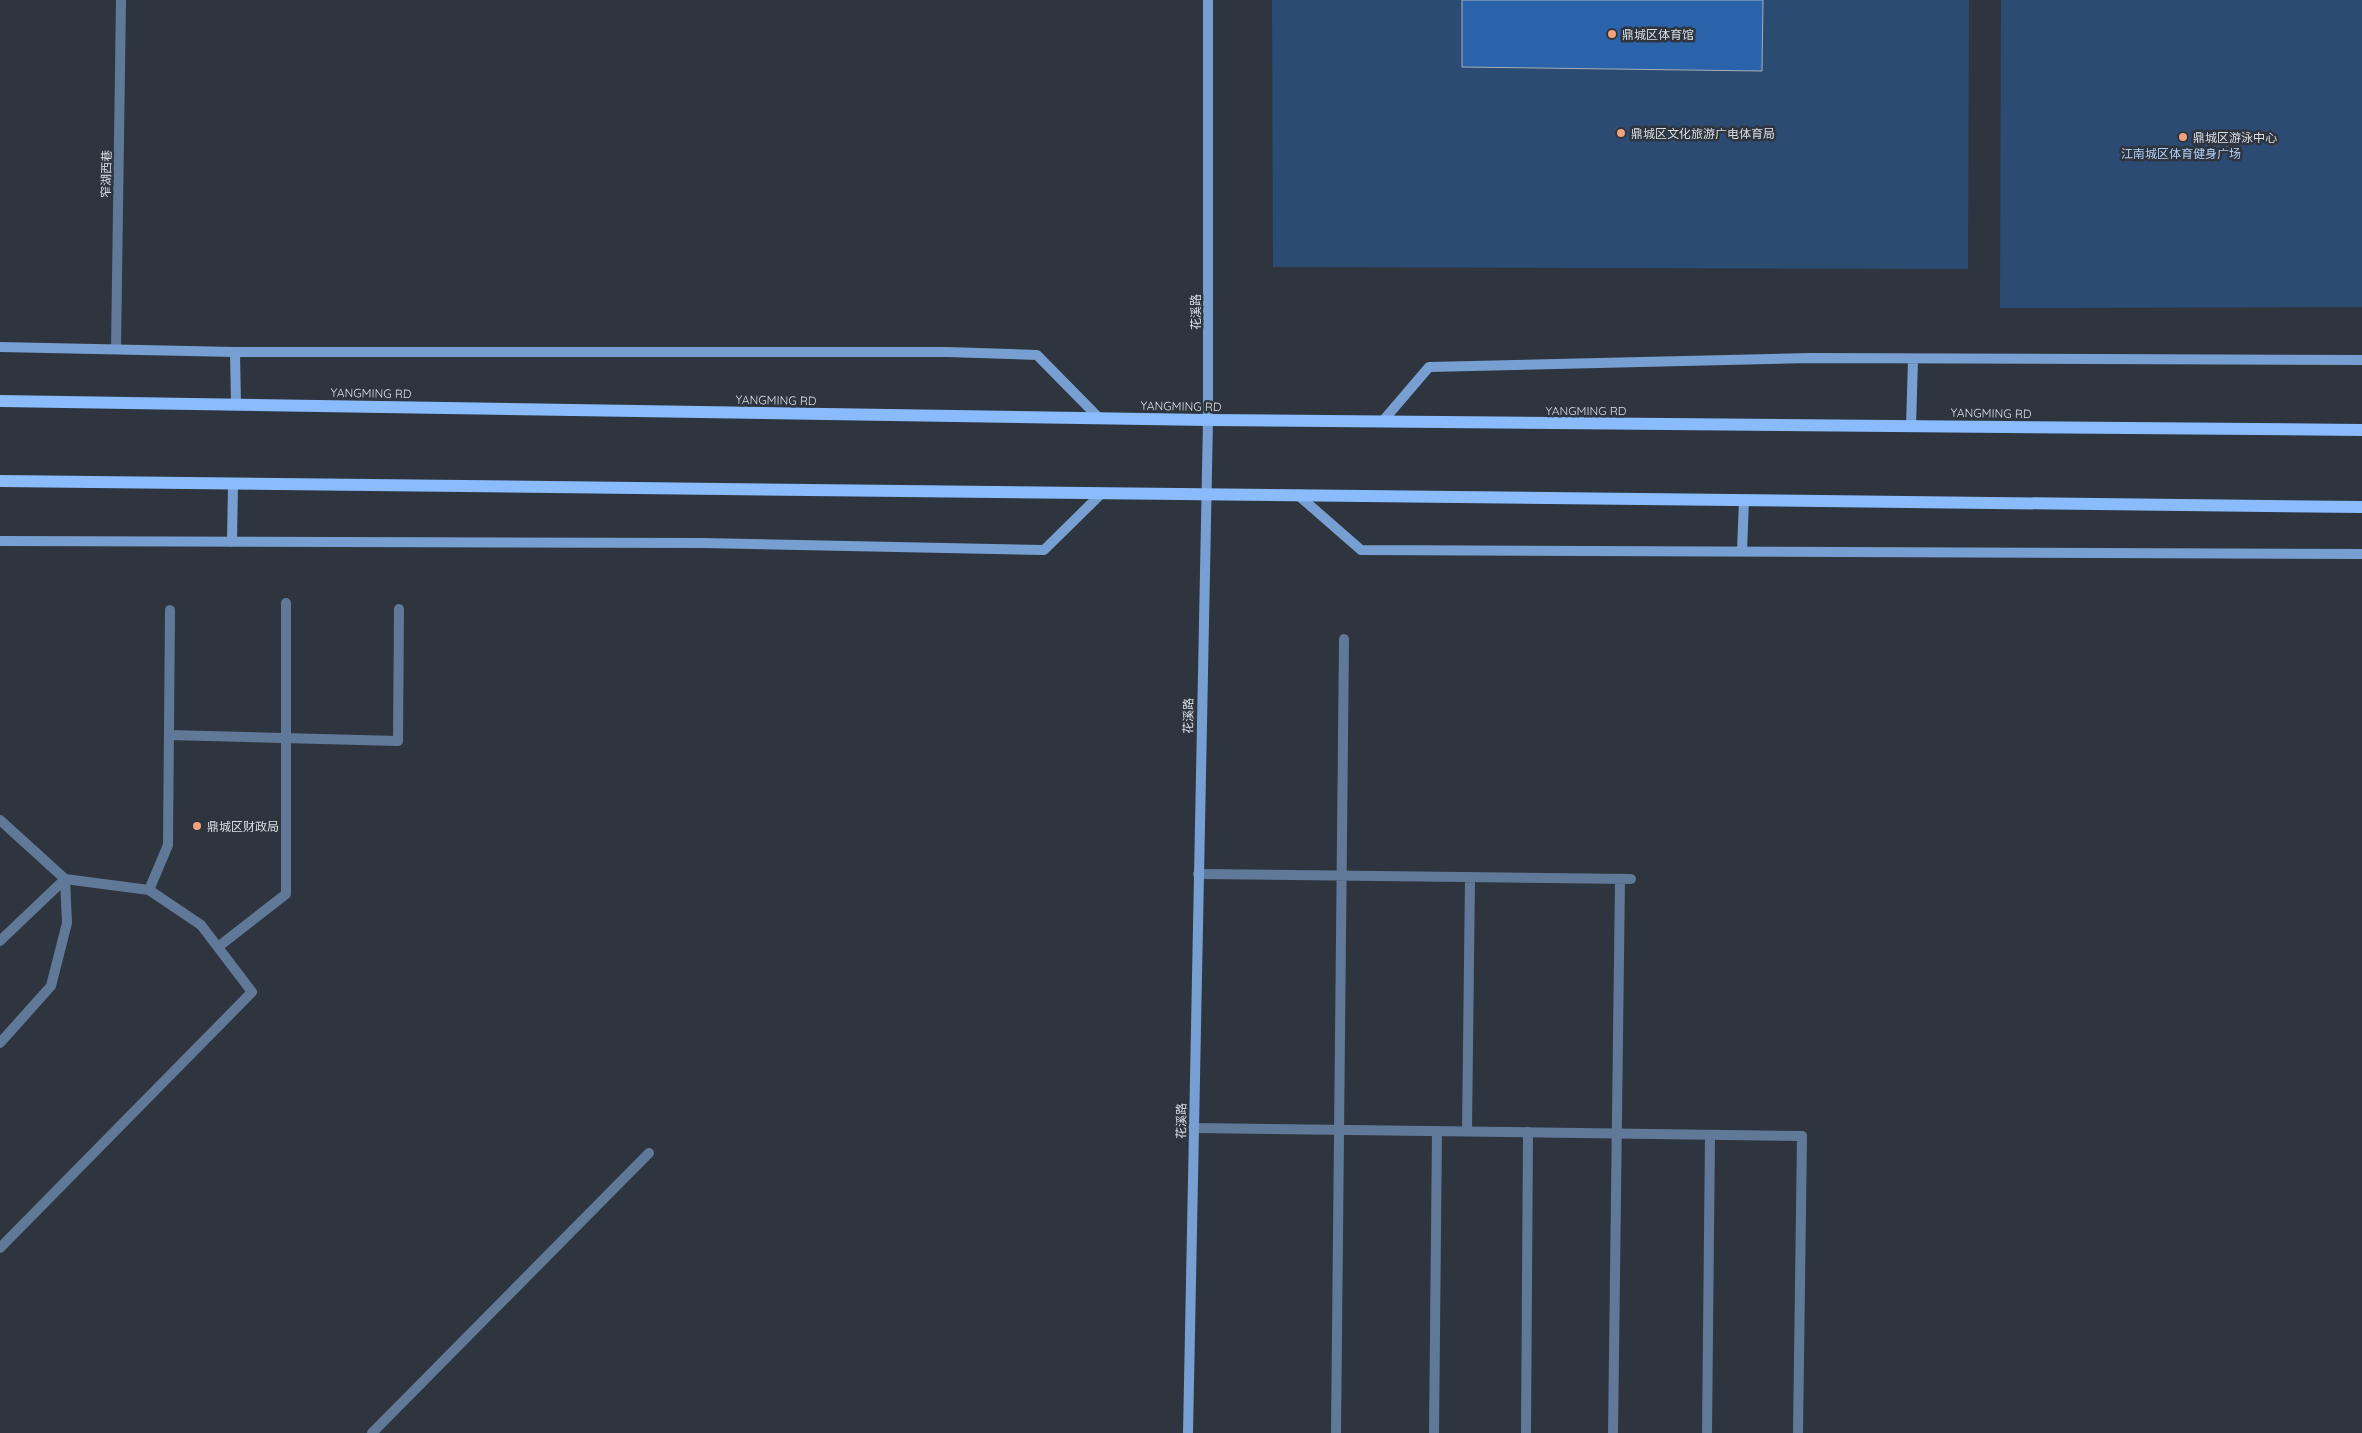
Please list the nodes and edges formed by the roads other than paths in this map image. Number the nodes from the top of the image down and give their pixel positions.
1 (121, 0) edge
2 (1208, 0) edge
3 (0, 347) edge
4 (116, 349) junction
5 (235, 352) junction
6 (1913, 359) junction
7 (2362, 360) edge
8 (0, 401) edge
9 (236, 405) junction
10 (1099, 418) junction
11 (1208, 420) junction
12 (1382, 422) junction
13 (1911, 426) junction
14 (2362, 430) edge
15 (0, 481) edge
16 (233, 484) junction
17 (1102, 493) junction
18 (1205, 494) junction
19 (1298, 495) junction
20 (1744, 500) junction
21 (2362, 507) edge
22 (0, 541) edge
23 (232, 542) junction
24 (1742, 551) junction
25 (2362, 554) edge
26 (286, 604) dead end
27 (399, 609) dead end
28 (170, 610) dead end
29 (1344, 639) dead end
30 (169, 735) junction
31 (286, 738) junction
32 (0, 820) edge
33 (1198, 874) junction
34 (1341, 875) junction
35 (1470, 877) junction
36 (1620, 878) junction
37 (65, 879) junction
38 (1632, 879) dead end
39 (148, 890) junction
40 (0, 941) edge
41 (218, 947) junction
42 (0, 1044) edge
43 (1193, 1128) junction
44 (1339, 1130) junction
45 (1437, 1131) junction
46 (1467, 1131) junction
47 (1528, 1132) junction
48 (1616, 1134) junction
49 (1710, 1135) junction
50 (649, 1153) dead end
51 (0, 1248) edge
52 (372, 1433) edge
53 (1188, 1433) edge
54 (1336, 1433) edge
55 (1434, 1433) edge
56 (1526, 1433) edge
57 (1613, 1433) edge
58 (1707, 1433) edge
59 (1798, 1433) edge

1 - 4 street, 窄湖西巷
2 - 11 street, 花溪路
3 - 4 street
4 - 5 street
5 - 9 street
5 - 10 street
6 - 7 street
6 - 12 street
6 - 13 street
8 - 9 main road, YANGMING RD
9 - 10 main road, YANGMING RD
10 - 11 main road, YANGMING RD
11 - 12 main road, YANGMING RD
11 - 18 street, 花溪路
12 - 13 main road, YANGMING RD
13 - 14 main road, YANGMING RD
15 - 16 main road
16 - 17 main road
16 - 23 street
17 - 18 main road
17 - 23 street
18 - 19 main road
18 - 33 street, 花溪路
19 - 20 main road
19 - 24 street
20 - 21 main road
20 - 24 street
22 - 23 street
24 - 25 street
26 - 31 street
27 - 31 street
28 - 30 street
29 - 34 street
30 - 31 street
30 - 39 street
31 - 41 street
32 - 37 street
33 - 34 street
33 - 43 street, 花溪路
34 - 35 street
34 - 44 street
35 - 36 street
35 - 46 street
36 - 38 street
36 - 48 street
37 - 39 street
37 - 40 street
37 - 42 street
39 - 41 street
41 - 51 street
43 - 44 street
43 - 53 street, 花溪路
44 - 45 street
44 - 54 street
45 - 46 street
45 - 55 street
46 - 47 street
47 - 48 street
47 - 56 street
48 - 49 street
48 - 57 street
49 - 58 street
49 - 59 street
50 - 52 street

